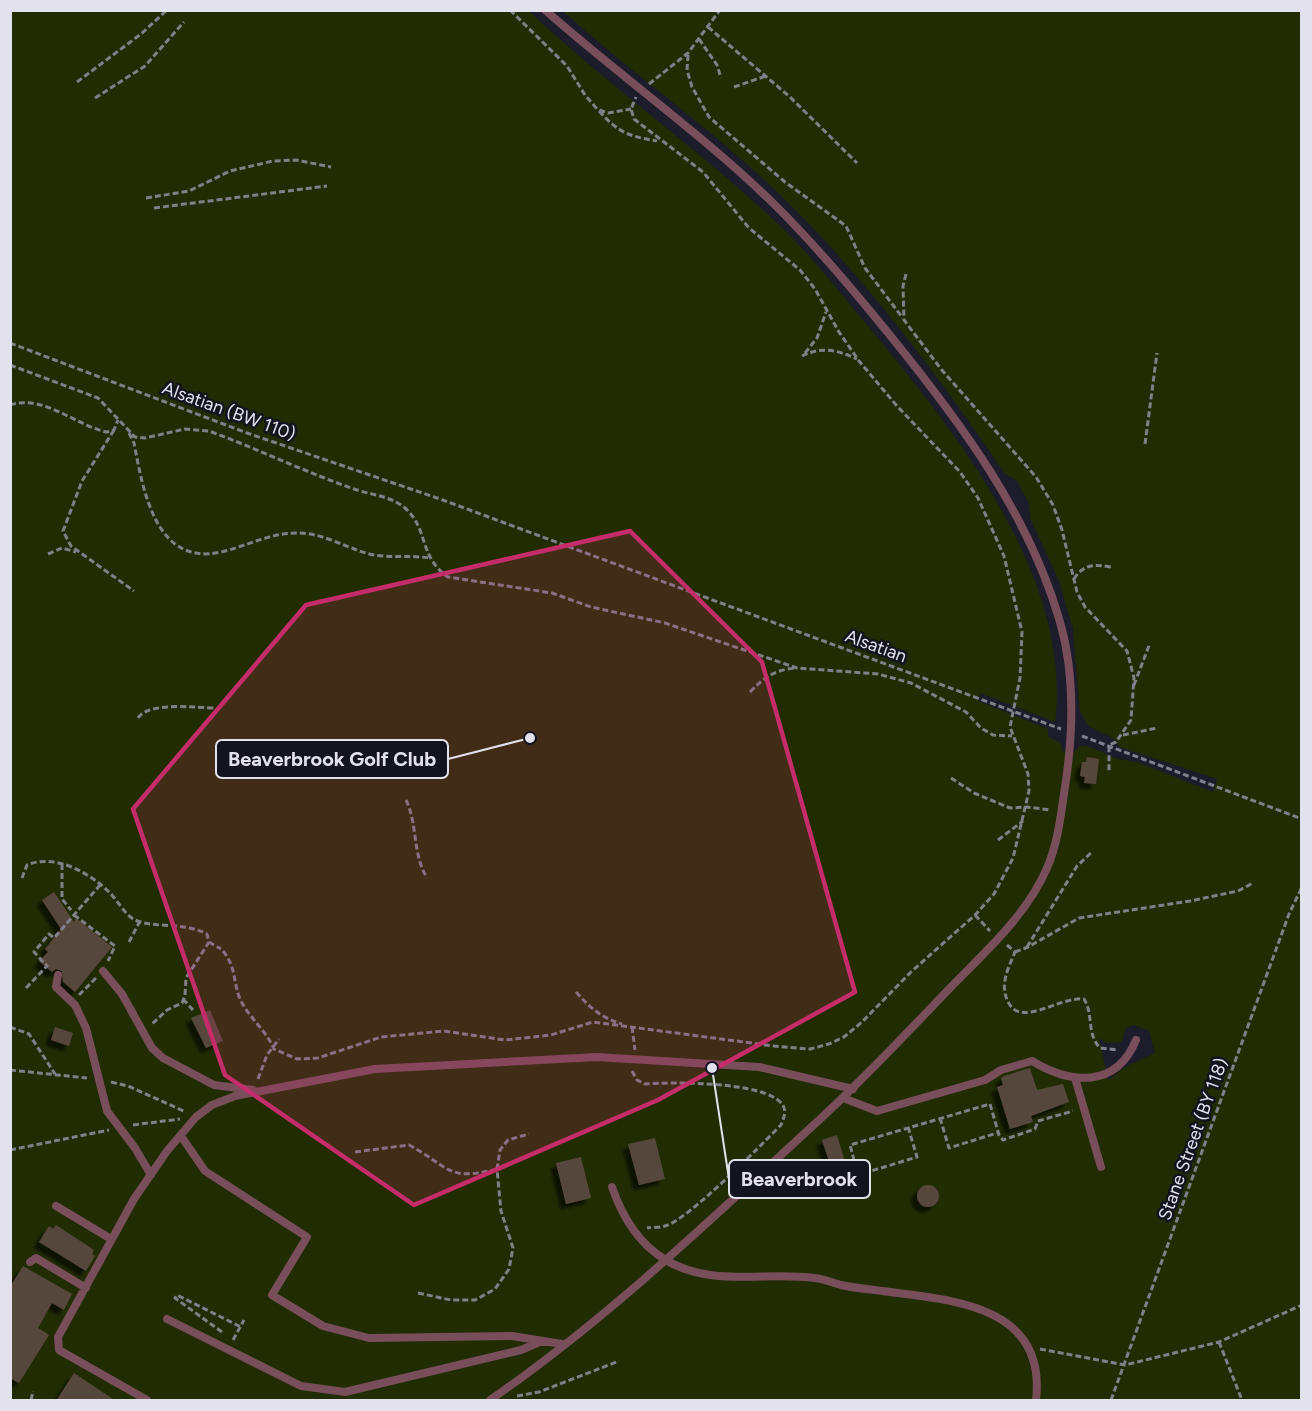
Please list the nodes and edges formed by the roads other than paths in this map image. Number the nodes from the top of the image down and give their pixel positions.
1 (545, 10) edge
2 (103, 971) road end
3 (58, 975) dead end
4 (1136, 1040) dead end
5 (1075, 1078) junction
6 (214, 1084) junction
7 (257, 1087) junction
8 (854, 1089) junction
9 (843, 1098) junction
10 (212, 1105) junction
11 (181, 1136) junction
12 (1101, 1167) dead end
13 (151, 1175) junction
14 (612, 1187) dead end
15 (56, 1206) dead end
16 (111, 1239) junction
17 (665, 1260) junction
18 (30, 1262) dead end
19 (86, 1288) junction
20 (167, 1319) dead end
21 (543, 1341) junction
22 (562, 1344) junction
23 (147, 1401) edge
24 (490, 1401) edge
25 (1036, 1401) edge

1 - 8 lane
2 - 6 lane
3 - 13 lane
4 - 5 lane
5 - 9 lane
5 - 12 lane
6 - 7 lane
6 - 10 lane
7 - 8 lane
7 - 10 lane
8 - 9 lane
9 - 17 lane
10 - 11 lane
11 - 13 lane
11 - 21 lane
13 - 16 lane
14 - 17 lane
15 - 16 lane
16 - 19 lane
17 - 22 lane
17 - 25 lane
18 - 19 lane
19 - 23 lane
20 - 21 lane
21 - 22 lane
22 - 24 lane

